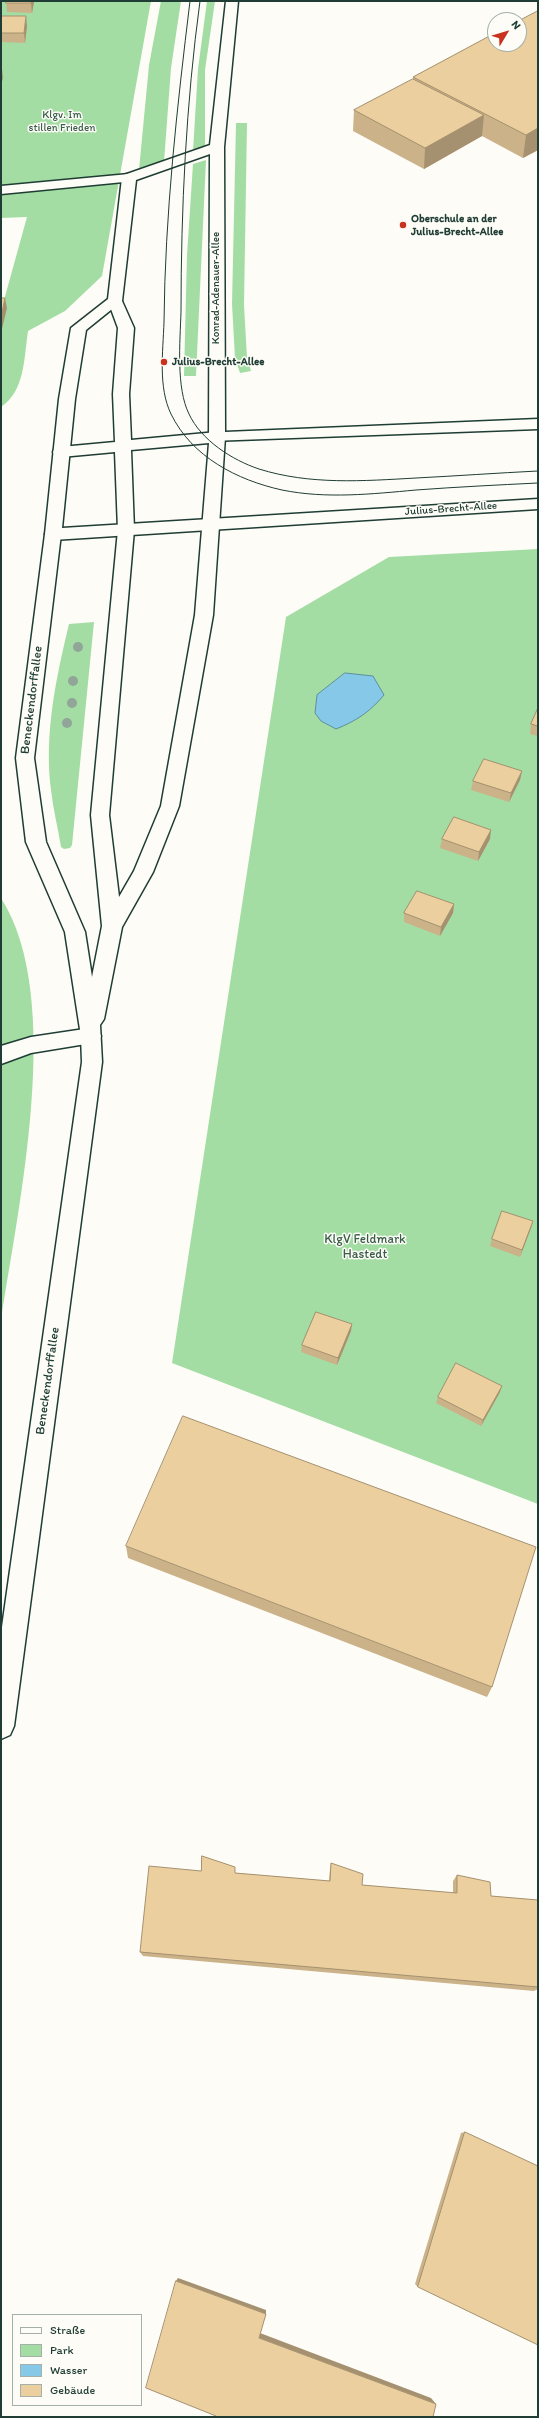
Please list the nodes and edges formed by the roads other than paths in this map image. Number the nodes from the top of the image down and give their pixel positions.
1 (232, 1) edge
2 (217, 147) junction
3 (129, 178) junction
4 (1, 190) edge
5 (115, 301) junction
6 (538, 424) edge
7 (217, 438) junction
8 (124, 444) junction
9 (61, 452) junction
10 (538, 504) edge
11 (211, 525) junction
12 (126, 530) junction
13 (53, 534) junction
14 (112, 926) junction
15 (91, 1036) junction
16 (1, 1055) edge
17 (1, 1726) edge

1 - 2 street, Konrad-Adenauer-Allee
2 - 3 street
2 - 7 street, Konrad-Adenauer-Allee
3 - 4 street
3 - 5 street
5 - 8 street
5 - 9 street
6 - 7 street
7 - 8 street
7 - 11 street, Konrad-Adenauer-Allee
8 - 9 street
8 - 12 street, Beneckendorffallee
9 - 13 street, Beneckendorffallee
10 - 11 street, Julius-Brecht-Allee
11 - 12 street, Julius-Brecht-Allee
11 - 14 street, Beneckendorffallee
12 - 13 street, Julius-Brecht-Allee
12 - 14 street, Beneckendorffallee
13 - 15 street, Beneckendorffallee
14 - 15 street, Beneckendorffallee
15 - 16 street
15 - 17 street, Beneckendorffallee

